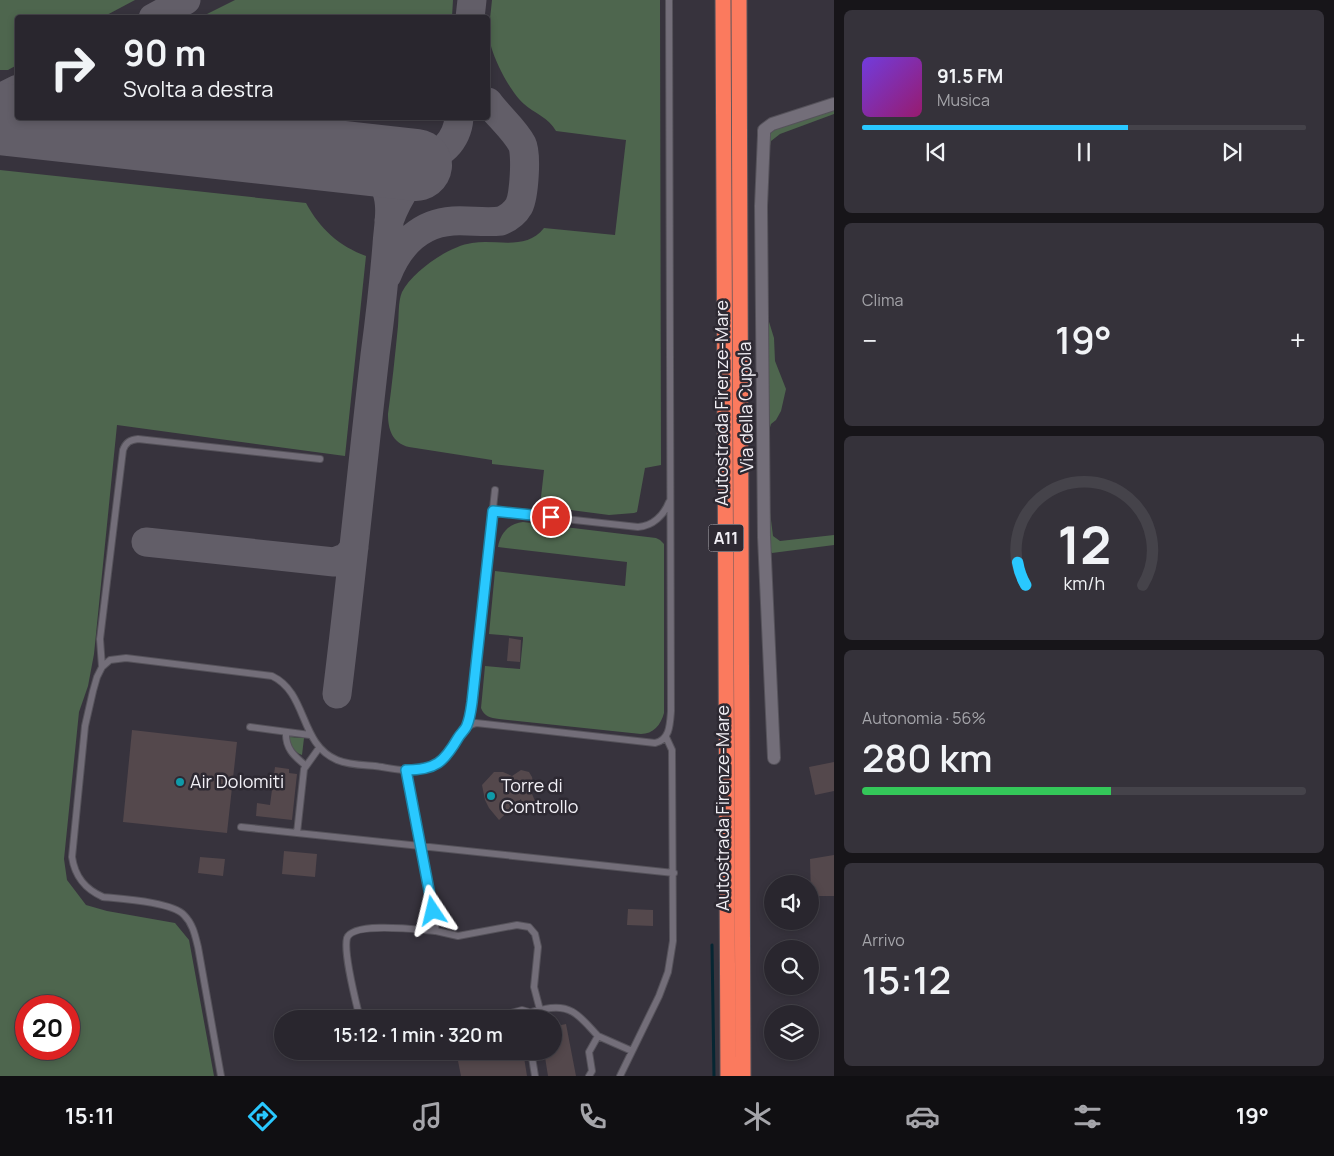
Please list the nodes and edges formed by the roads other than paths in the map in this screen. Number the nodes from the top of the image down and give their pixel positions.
1 (669, 0) edge
2 (723, 0) edge
3 (739, 0) edge
4 (834, 104) edge
5 (320, 459) dead end
6 (495, 490) dead end
7 (670, 498) junction
8 (493, 511) junction
9 (102, 667) junction
10 (467, 727) junction
11 (250, 728) dead end
12 (286, 732) junction
13 (310, 735) junction
14 (666, 737) junction
15 (319, 748) junction
16 (774, 758) dead end
17 (305, 765) junction
18 (406, 770) junction
19 (241, 827) dead end
20 (297, 832) junction
21 (421, 846) junction
22 (674, 873) junction
23 (436, 931) junction
24 (358, 1010) edge
25 (540, 1010) joint
26 (598, 1036) junction
27 (632, 1052) junction
28 (532, 1060) edge
29 (221, 1076) edge
30 (535, 1076) edge
31 (589, 1076) edge
32 (620, 1076) edge
33 (728, 1076) edge
34 (743, 1076) edge

1 - 7 lane
2 - 33 highway, Autostrada Firenze-Mare / A11
3 - 34 highway, Autostrada Firenze-Mare / A11
4 - 16 street, Via della Cupola
5 - 9 lane
6 - 8 lane
7 - 8 lane
7 - 14 lane
8 - 10 lane
9 - 13 lane
9 - 29 lane
10 - 14 lane
10 - 18 lane
11 - 12 lane
12 - 13 lane
12 - 17 lane
13 - 15 lane
14 - 22 lane
15 - 17 lane
15 - 18 lane
17 - 20 lane
18 - 21 lane
19 - 20 lane
20 - 21 lane
21 - 22 lane
21 - 23 lane
22 - 27 lane
23 - 24 lane
23 - 25 lane
25 - 26 lane
26 - 27 lane
26 - 31 lane
27 - 32 lane
28 - 30 lane

